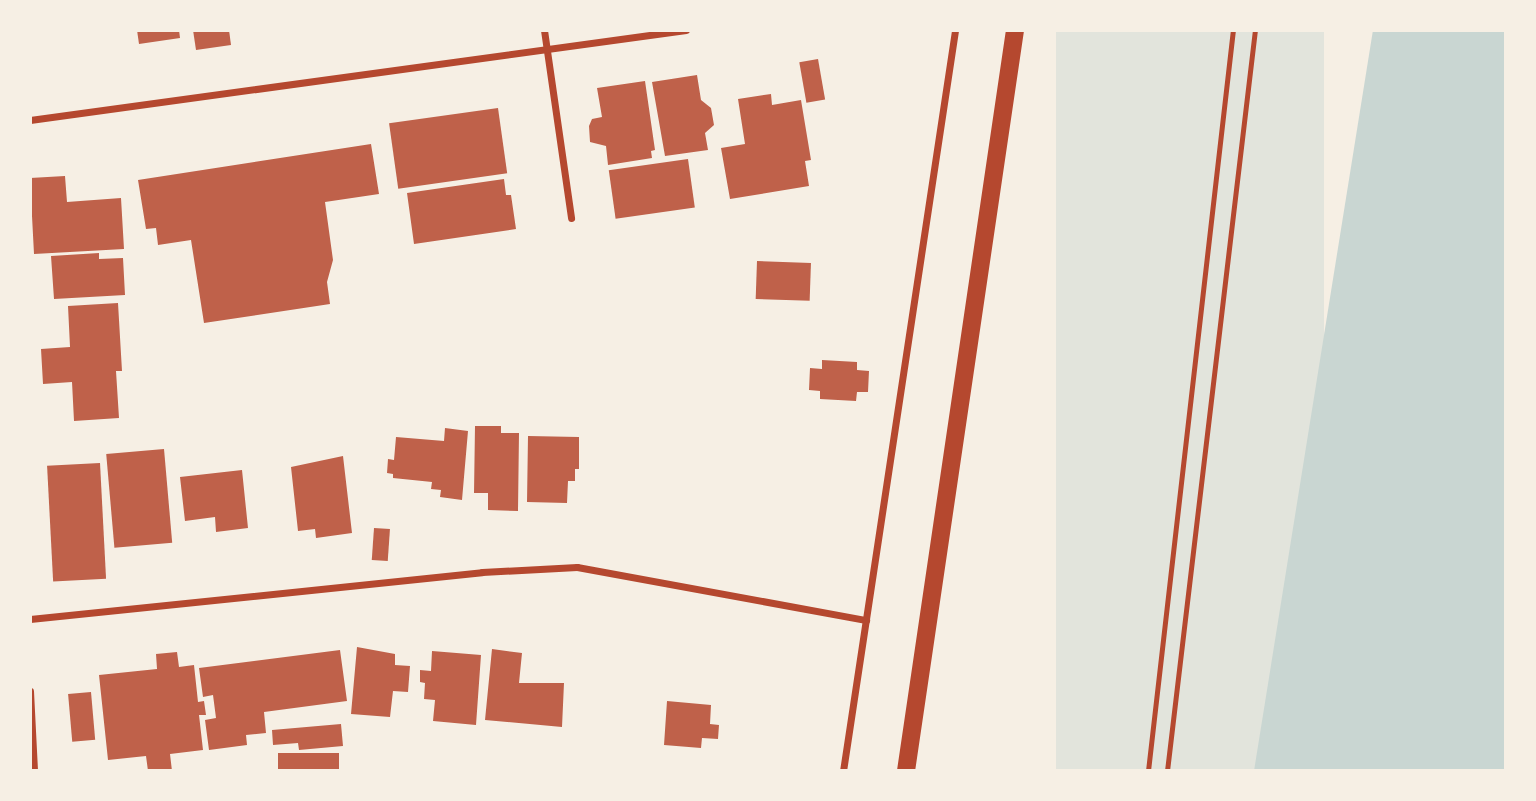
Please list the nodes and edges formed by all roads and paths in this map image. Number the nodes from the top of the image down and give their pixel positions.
1 (544, 30) edge
2 (686, 30) edge
3 (955, 30) edge
4 (1016, 30) edge
5 (1233, 30) edge
6 (1255, 30) edge
7 (547, 50) junction
8 (30, 120) edge
9 (571, 218) dead end
10 (30, 619) edge
11 (866, 620) junction
12 (30, 691) edge
13 (34, 771) edge
14 (843, 771) edge
15 (906, 771) edge
16 (1148, 771) edge
17 (1167, 771) edge

1 - 7 street
2 - 7 street
3 - 11 street
4 - 15 main road
5 - 16 path
6 - 17 path
7 - 8 street
7 - 9 street
10 - 11 street
11 - 14 street
12 - 13 street

